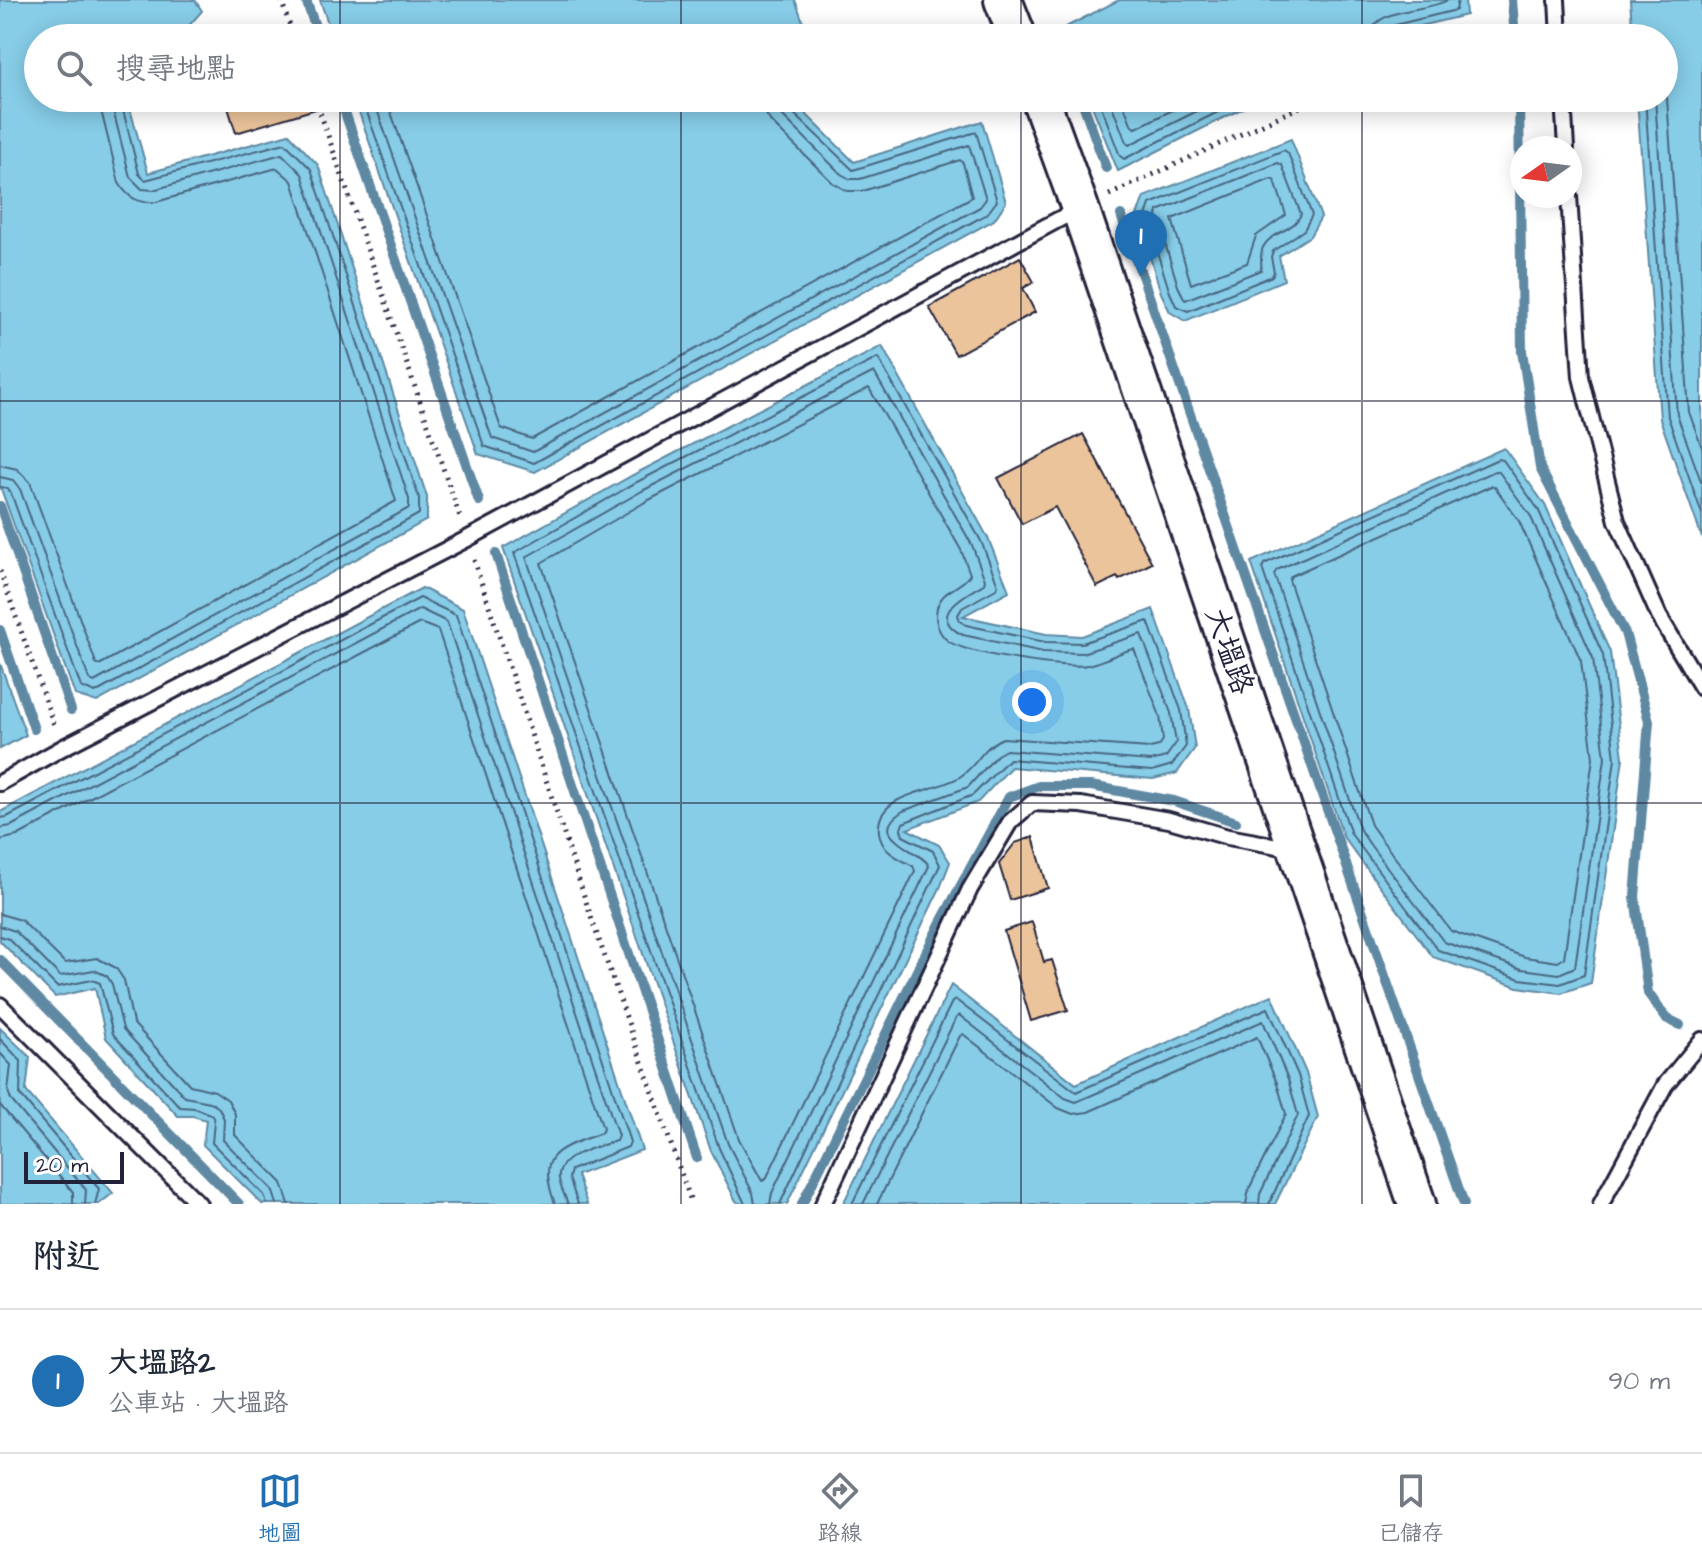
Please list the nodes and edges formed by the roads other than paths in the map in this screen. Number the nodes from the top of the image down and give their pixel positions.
1 (1003, 0) edge
2 (1557, 0) edge
3 (1012, 24) edge
4 (1558, 24) edge
5 (1045, 112) edge
6 (1564, 112) edge
7 (1565, 136) edge
8 (1080, 208) junction
9 (1570, 208) edge
10 (1702, 688) edge
11 (0, 783) edge
12 (1295, 849) junction
13 (0, 1005) edge
14 (1702, 1040) edge
15 (199, 1204) edge
16 (823, 1204) edge
17 (1417, 1204) edge
18 (1601, 1204) edge

1 - 3 street
2 - 4 lane
5 - 8 street, 大塭路
6 - 7 lane
8 - 11 lane
8 - 12 street, 大塭路
9 - 10 lane
12 - 16 lane
12 - 17 street, 大塭路
13 - 15 lane
14 - 18 lane

